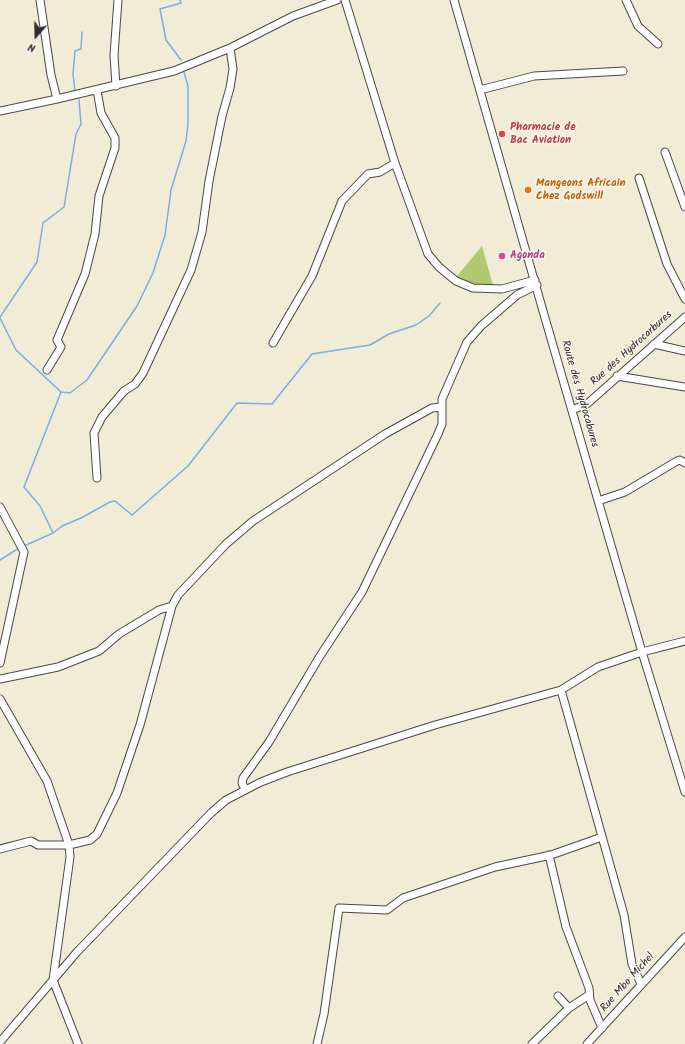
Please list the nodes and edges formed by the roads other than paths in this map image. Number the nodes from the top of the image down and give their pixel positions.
1 (40, 0) edge
2 (118, 0) edge
3 (337, 0) edge
4 (345, 0) edge
5 (454, 0) edge
6 (626, 0) edge
7 (658, 44) dead end
8 (230, 48) junction
9 (623, 71) dead end
10 (116, 86) junction
11 (97, 90) junction
12 (480, 90) junction
13 (57, 99) junction
14 (0, 111) edge
15 (665, 152) dead end
16 (395, 163) junction
17 (639, 178) dead end
18 (685, 207) edge
19 (536, 282) junction
20 (685, 298) edge
21 (685, 317) edge
22 (273, 343) dead end
23 (654, 344) junction
24 (685, 351) edge
25 (47, 370) dead end
26 (617, 376) junction
27 (685, 388) edge
28 (441, 407) junction
29 (572, 410) junction
30 (685, 463) edge
31 (97, 478) dead end
32 (598, 501) junction
33 (0, 507) edge
34 (172, 606) junction
35 (685, 641) edge
36 (642, 652) junction
37 (0, 664) edge
38 (0, 679) edge
39 (561, 690) junction
40 (0, 699) edge
41 (245, 790) junction
42 (685, 792) edge
43 (602, 837) junction
44 (69, 844) junction
45 (0, 849) edge
46 (549, 855) junction
47 (685, 937) edge
48 (53, 980) junction
49 (641, 984) junction
50 (589, 995) junction
51 (558, 996) dead end
52 (569, 1008) junction
53 (602, 1028) junction
54 (0, 1042) edge
55 (78, 1044) edge
56 (317, 1044) edge
57 (532, 1044) edge
58 (588, 1044) edge

1 - 13 street
2 - 10 street
3 - 8 street
4 - 16 street
5 - 12 street, Route des Hydrocabures
6 - 7 street
8 - 10 street
8 - 31 street
9 - 12 street
10 - 11 street
11 - 13 street
11 - 25 street
12 - 19 street, Route des Hydrocabures
13 - 14 street
15 - 18 street
16 - 19 street
16 - 22 street
17 - 20 street
19 - 28 street
19 - 29 street, Route des Hydrocabures
21 - 23 street, Rue des Hydrocarbures
23 - 24 street
23 - 26 street, Rue des Hydrocarbures
26 - 27 street
26 - 29 street, Rue des Hydrocarbures
28 - 34 street
28 - 41 street
29 - 32 street, Route des Hydrocabures
30 - 32 street
32 - 36 street, Route des Hydrocabures
33 - 37 street
34 - 38 street
34 - 44 street
35 - 36 street
36 - 39 street
36 - 42 street, Route des Hydrocabures
39 - 41 street
39 - 43 street
40 - 44 street
41 - 48 street
43 - 46 street
43 - 49 street
44 - 45 street
44 - 48 street
46 - 50 street
46 - 56 street
47 - 49 street, Rue Mbo Michel
48 - 54 street
48 - 55 street
49 - 53 street, Rue Mbo Michel
50 - 52 street
50 - 53 street
51 - 52 street
52 - 57 street
53 - 58 street, Rue Mbo Michel

